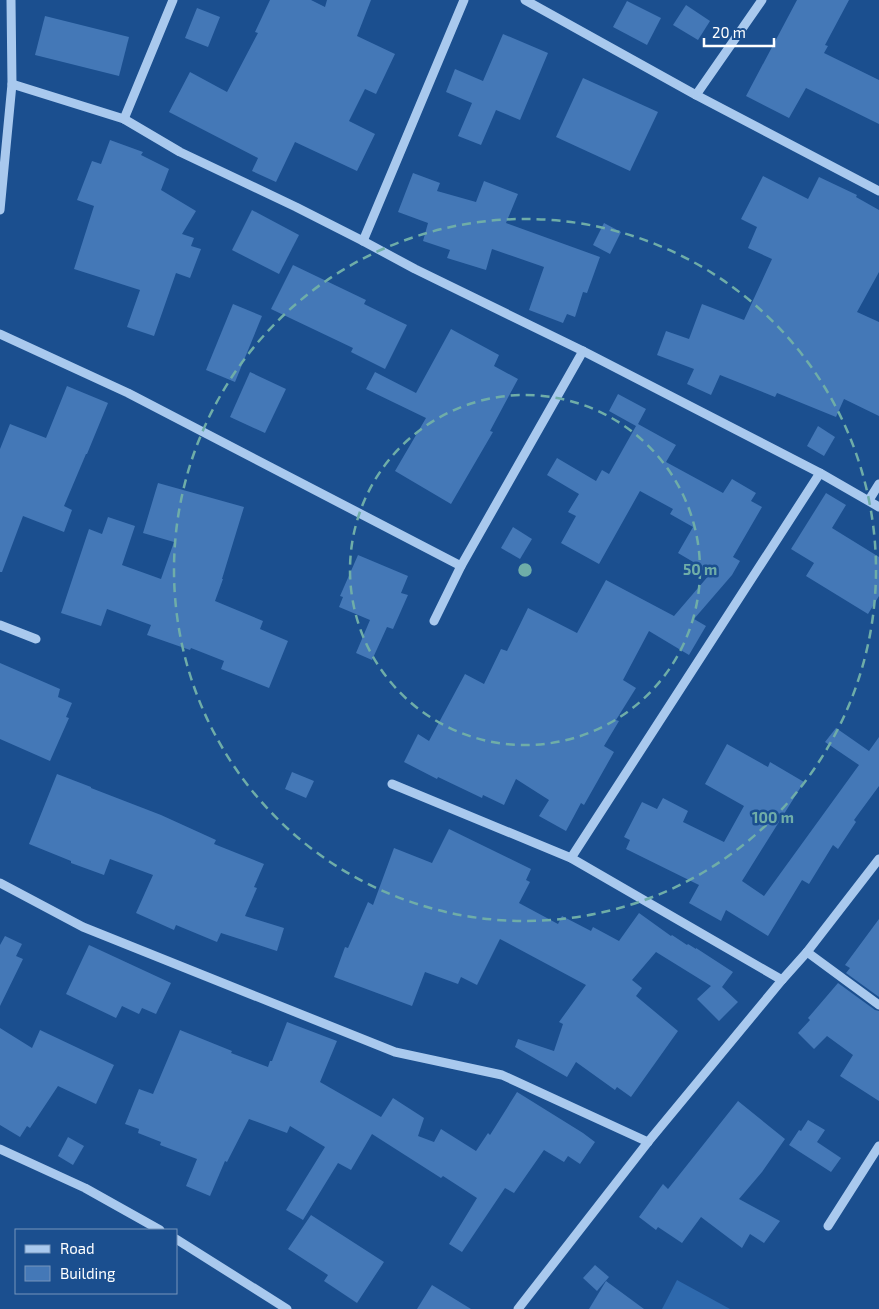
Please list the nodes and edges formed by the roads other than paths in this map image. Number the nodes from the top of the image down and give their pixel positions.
1 (11, 0) edge
2 (173, 0) edge
3 (464, 0) edge
4 (525, 0) edge
5 (762, 0) edge
6 (12, 84) junction
7 (696, 96) junction
8 (124, 119) junction
9 (879, 191) edge
10 (0, 210) edge
11 (363, 241) junction
12 (0, 334) edge
13 (583, 351) junction
14 (820, 473) junction
15 (879, 484) edge
16 (869, 500) junction
17 (879, 507) edge
18 (461, 566) junction
19 (434, 621) dead end
20 (0, 625) edge
21 (36, 638) dead end
22 (392, 784) dead end
23 (571, 858) junction
24 (879, 859) edge
25 (0, 883) edge
26 (807, 952) junction
27 (782, 980) junction
28 (879, 1005) edge
29 (648, 1142) junction
30 (879, 1146) edge
31 (0, 1149) edge
32 (828, 1226) dead end
33 (158, 1229) edge
34 (178, 1240) edge
35 (287, 1309) edge
36 (518, 1309) edge

1 - 6 street
2 - 8 street
3 - 11 street
4 - 7 street
5 - 7 street
6 - 8 street
6 - 10 street
7 - 9 street
8 - 11 street
11 - 13 street
12 - 18 street
13 - 14 street
13 - 18 street
14 - 16 street
14 - 23 street
15 - 16 street
16 - 17 street
18 - 19 street
20 - 21 street
22 - 23 street
23 - 27 street
24 - 26 street
25 - 29 street
26 - 27 street
26 - 28 street
27 - 29 street
29 - 36 street
30 - 32 street
31 - 33 street
34 - 35 street

